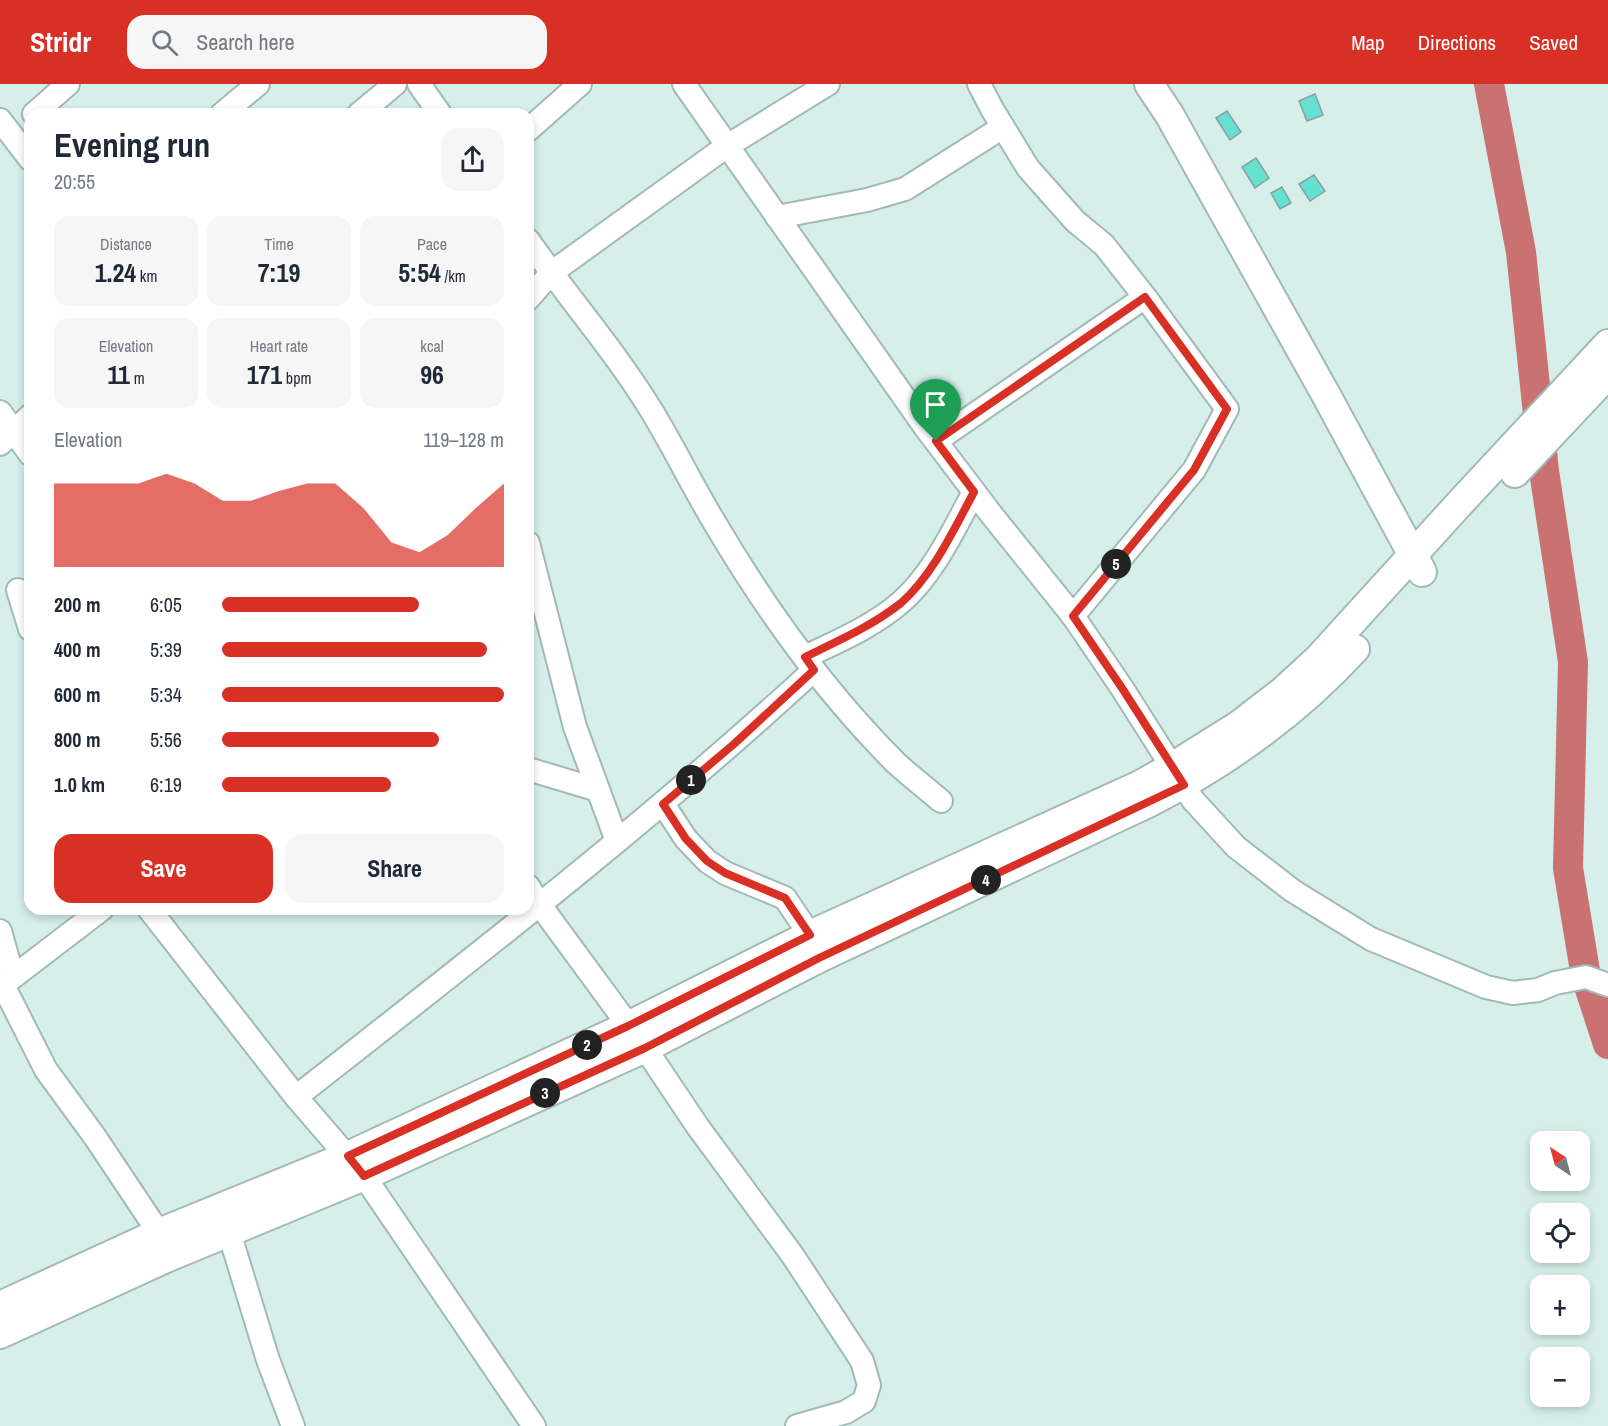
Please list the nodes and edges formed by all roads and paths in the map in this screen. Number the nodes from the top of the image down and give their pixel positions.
1 (68, 84) edge
2 (258, 84) edge
3 (395, 84) edge
4 (418, 84) edge
5 (580, 84) edge
6 (684, 84) edge
7 (828, 84) edge
8 (979, 84) edge
9 (1149, 84) edge
10 (41, 108) edge
11 (229, 108) edge
12 (366, 108) edge
13 (436, 108) edge
14 (24, 120) edge
15 (534, 125) edge
16 (1003, 127) junction
17 (4, 132) edge
18 (727, 146) junction
19 (24, 153) edge
20 (777, 217) junction
21 (534, 249) edge
22 (551, 273) junction
23 (534, 292) edge
24 (1145, 297) junction
25 (1608, 344) edge
26 (1608, 374) edge
27 (0, 412) edge
28 (15, 431) edge
29 (936, 441) junction
30 (24, 445) edge
31 (974, 492) junction
32 (1464, 513) junction
33 (1418, 565) junction
34 (534, 566) edge
35 (16, 591) edge
36 (24, 613) edge
37 (1073, 616) junction
38 (809, 664) junction
39 (534, 771) edge
40 (1178, 776) junction
41 (598, 790) junction
42 (941, 801) dead end
43 (663, 804) junction
44 (617, 842) junction
45 (534, 896) edge
46 (540, 906) junction
47 (534, 911) edge
48 (94, 915) edge
49 (154, 915) edge
50 (529, 915) edge
51 (0, 931) edge
52 (810, 935) junction
53 (5, 983) edge
54 (1608, 985) edge
55 (637, 1037) junction
56 (296, 1097) junction
57 (356, 1166) junction
58 (229, 1232) junction
59 (159, 1233) junction
60 (0, 1306) edge
61 (0, 1334) edge
62 (293, 1426) edge
63 (534, 1426) edge
64 (797, 1426) edge

1 - 10 street
2 - 11 street
3 - 12 street
4 - 13 street
5 - 15 street
6 - 18 street
7 - 18 street
8 - 16 street
9 - 33 main road
14 - 17 street
16 - 20 street
16 - 24 street
17 - 19 street
18 - 20 street
18 - 22 street
20 - 29 street
21 - 22 street
22 - 23 street
22 - 38 street
24 - 29 street
24 - 37 street
25 - 32 main road
26 - 32 main road
27 - 28 street
28 - 30 street
29 - 31 street
31 - 37 street
31 - 38 street
32 - 33 main road
33 - 40 main road
34 - 41 street
35 - 36 street
37 - 40 street
38 - 42 street
38 - 43 street
39 - 41 street
40 - 52 main road
40 - 54 street
40 - 55 main road
41 - 44 street
43 - 44 street
43 - 52 street
44 - 46 street
45 - 46 street
46 - 47 street
46 - 55 street
48 - 53 street
49 - 56 street
50 - 56 street
51 - 53 street
52 - 55 main road
53 - 59 street
55 - 57 main road
55 - 64 street
56 - 57 street
57 - 58 main road
57 - 59 main road
57 - 63 street
58 - 61 main road
58 - 62 street
59 - 60 main road

